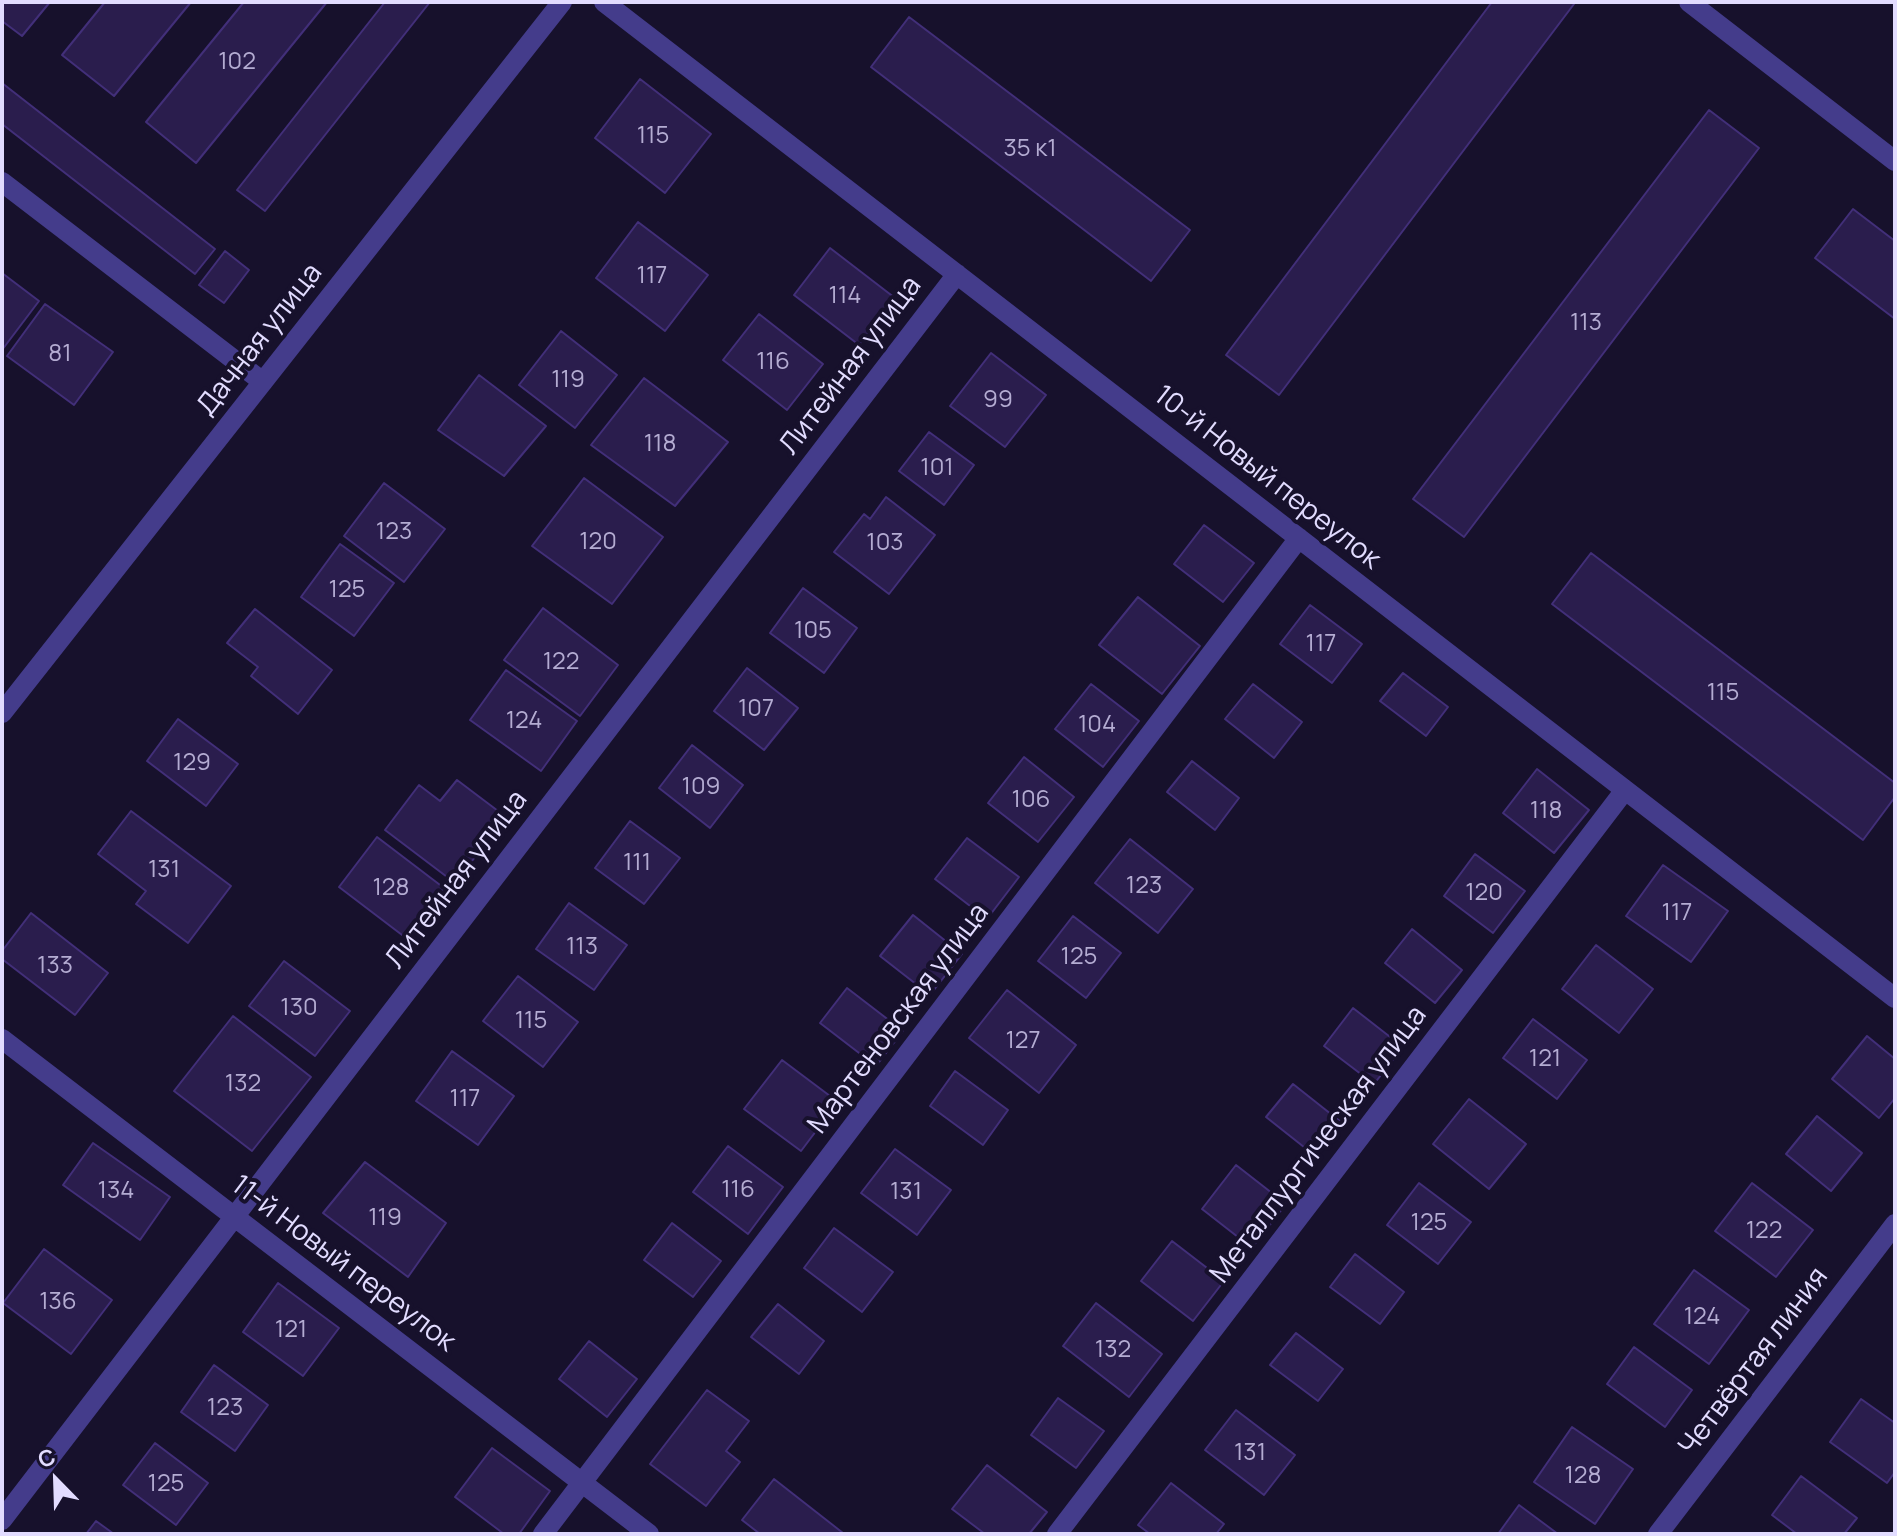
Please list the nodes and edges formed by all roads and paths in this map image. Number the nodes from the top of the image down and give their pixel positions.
1 (562, 2) edge
2 (604, 2) edge
3 (1703, 6) edge
4 (1895, 161) edge
5 (2, 182) edge
6 (957, 274) junction
7 (263, 382) junction
8 (1299, 538) junction
9 (2, 713) edge
10 (1625, 790) junction
11 (1895, 998) edge
12 (2, 1039) edge
13 (234, 1217) junction
14 (1895, 1224) edge
15 (582, 1482) junction
16 (2, 1520) edge
17 (543, 1534) edge
18 (649, 1534) edge
19 (1057, 1534) edge
20 (1658, 1534) edge

1 - 7 street, Дачная улица
2 - 6 street, 10-й Новый переулок
3 - 4 street
5 - 7 street
6 - 8 street, 10-й Новый переулок
6 - 13 street, Литейная улица
7 - 9 street, Дачная улица
8 - 10 street, 10-й Новый переулок
8 - 15 street, Мартеновская улица
10 - 11 street, 10-й Новый переулок
10 - 19 street, Металлургическая улица
12 - 13 street, 11-й Новый переулок
13 - 15 street, 11-й Новый переулок
13 - 16 street, Литейная улица
14 - 20 street, Четвёртая линия
15 - 17 street, Мартеновская улица
15 - 18 street, 11-й Новый переулок

